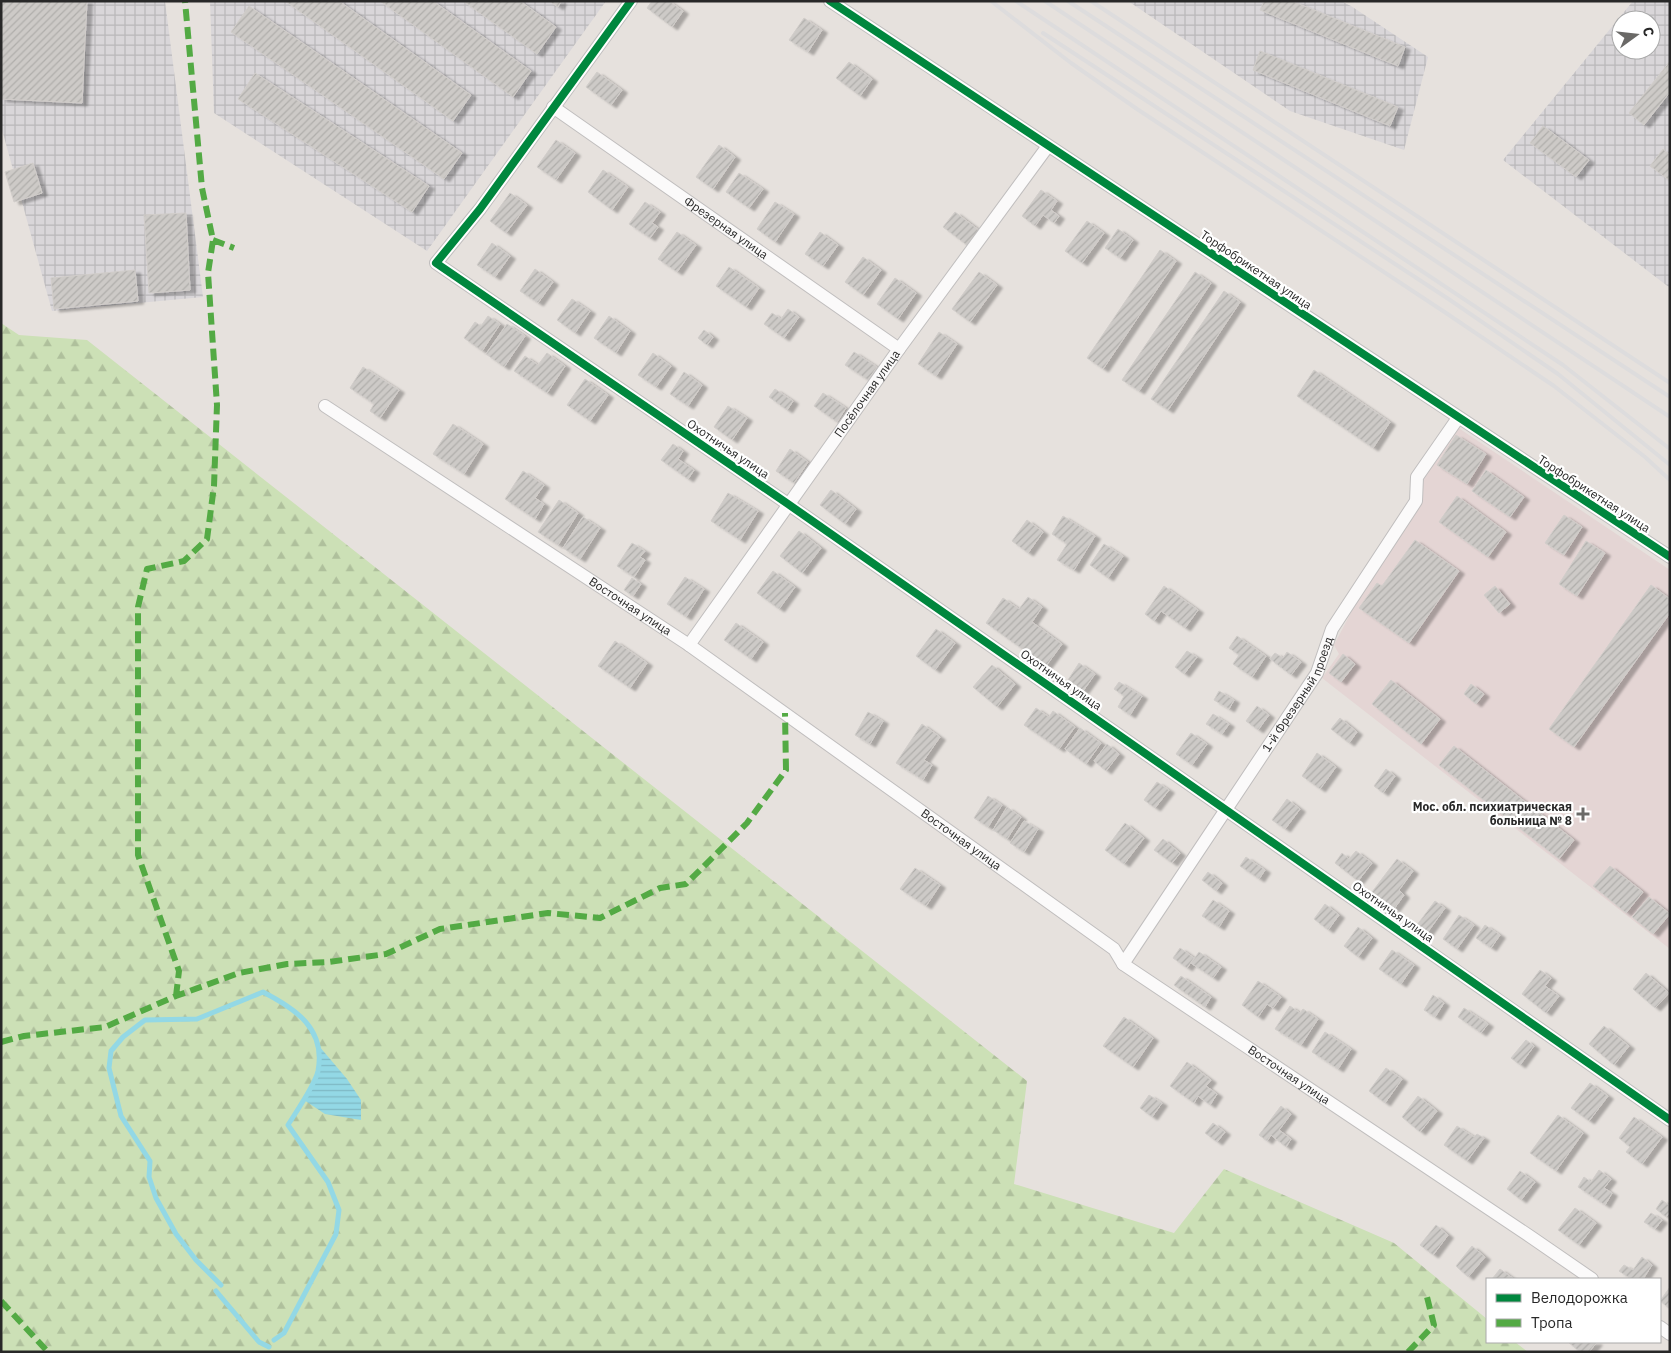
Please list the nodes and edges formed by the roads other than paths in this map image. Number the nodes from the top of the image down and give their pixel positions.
1 (631, 1) edge
2 (830, 1) edge
3 (553, 106) junction
4 (1048, 146) junction
5 (899, 349) junction
6 (325, 406) dead end
7 (1458, 418) junction
8 (788, 504) junction
9 (1670, 557) edge
10 (689, 645) junction
11 (1226, 808) junction
12 (1123, 964) junction
13 (1670, 1120) edge
14 (1591, 1278) edge

1 - 3 street
2 - 4 street, Торфобрикетная улица
3 - 5 street, Фрезерная улица
3 - 8 street, Охотничья улица
4 - 5 street, Посёлочная улица
4 - 7 street, Торфобрикетная улица
5 - 8 street, Посёлочная улица
6 - 10 street, Восточная улица
7 - 9 street, Торфобрикетная улица
7 - 11 street, 1-й Фрезерный проезд
8 - 10 street, Посёлочная улица
8 - 11 street, Охотничья улица
10 - 12 street, Восточная улица
11 - 12 street, 1-й Фрезерный проезд
11 - 13 street, Охотничья улица
12 - 14 street, Восточная улица

